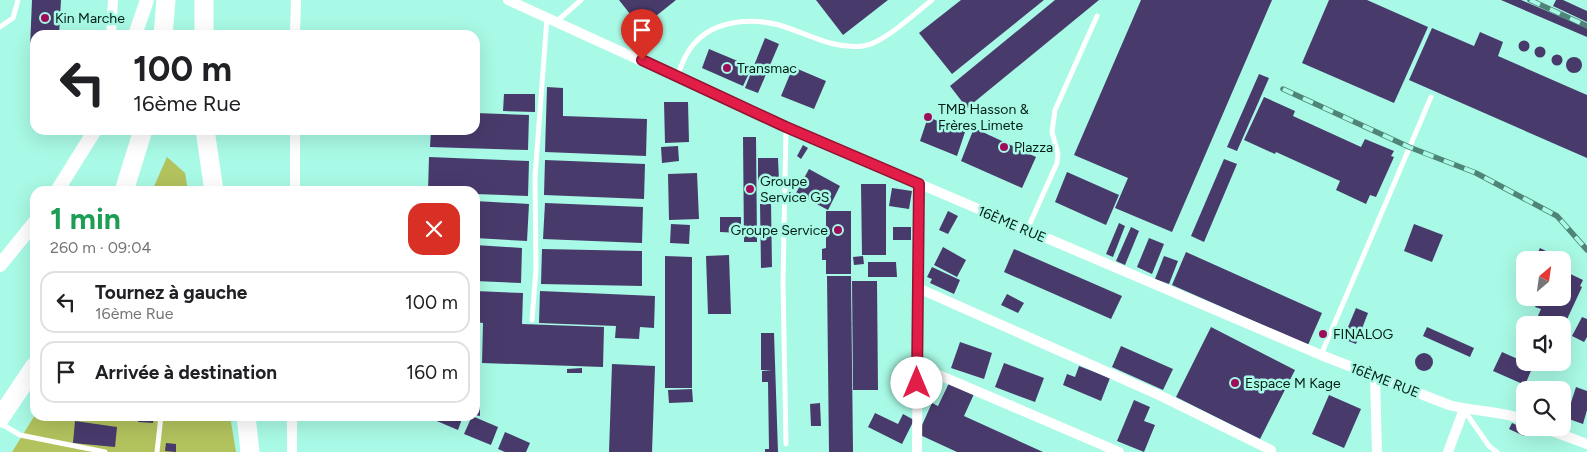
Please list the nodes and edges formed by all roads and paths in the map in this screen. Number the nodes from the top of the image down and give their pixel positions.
1 (18, 0) edge
2 (113, 0) edge
3 (147, 0) edge
4 (166, 0) edge
5 (204, 0) edge
6 (296, 0) edge
7 (508, 0) edge
8 (581, 0) edge
9 (932, 0) edge
10 (1097, 16) dead end
11 (552, 19) junction
12 (0, 27) edge
13 (112, 30) edge
14 (137, 30) edge
15 (163, 30) edge
16 (204, 30) edge
17 (295, 30) edge
18 (677, 76) junction
19 (1431, 97) dead end
20 (786, 127) junction
21 (93, 135) edge
22 (141, 135) edge
23 (206, 135) edge
24 (295, 135) edge
25 (919, 184) junction
26 (60, 186) edge
27 (126, 186) edge
28 (213, 186) edge
29 (295, 186) edge
30 (30, 228) edge
31 (1027, 230) junction
32 (0, 265) edge
33 (918, 288) junction
34 (532, 320) dead end
35 (1321, 355) junction
36 (918, 366) junction
37 (30, 373) edge
38 (1375, 377) junction
39 (1464, 409) junction
40 (1516, 416) edge
41 (0, 418) edge
42 (160, 421) edge
43 (247, 421) edge
44 (292, 421) edge
45 (0, 422) edge
46 (1566, 436) edge
47 (786, 444) dead end
48 (1587, 444) edge
49 (1271, 450) dead end
50 (105, 452) edge
51 (157, 452) edge
52 (250, 452) edge
53 (292, 452) edge
54 (917, 452) edge
55 (1120, 452) edge
56 (1377, 452) edge
57 (1448, 452) edge
58 (1497, 452) edge

1 - 12 lane
2 - 13 street
3 - 14 main road
4 - 15 highway
5 - 16 highway
6 - 17 street
7 - 11 street, 16ÈME RUE
8 - 11 lane
9 - 18 lane
10 - 31 lane
11 - 18 street, 16ÈME RUE
11 - 34 lane
18 - 20 street, 16ÈME RUE
19 - 35 lane
20 - 25 street, 16ÈME RUE
20 - 47 lane
21 - 26 main road
22 - 27 highway
23 - 28 highway
24 - 29 street
25 - 31 street, 16ÈME RUE
25 - 33 street
30 - 32 main road
31 - 35 street, 16ÈME RUE
33 - 36 street
33 - 49 street
35 - 38 street, 16ÈME RUE
36 - 54 street
36 - 55 street
37 - 41 highway
38 - 39 street, 16ÈME RUE
38 - 56 street
39 - 40 street, 16ÈME RUE
39 - 57 street
39 - 58 lane
42 - 51 lane
43 - 52 highway
44 - 53 street
45 - 50 lane
46 - 48 street

